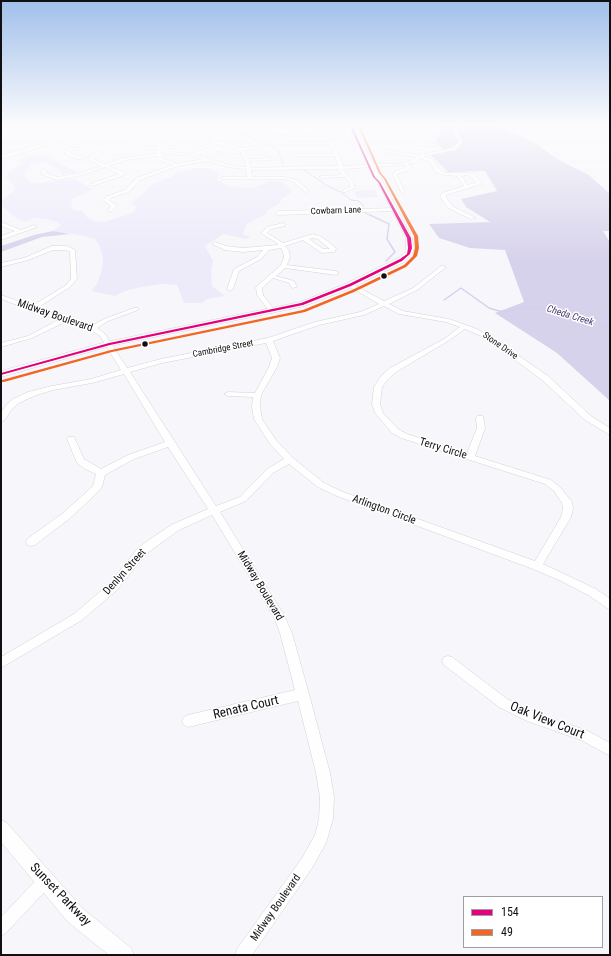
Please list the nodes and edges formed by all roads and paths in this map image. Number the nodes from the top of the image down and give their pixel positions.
1 (44, 170) dead end
2 (91, 171) edge
3 (115, 171) edge
4 (163, 171) edge
5 (249, 171) edge
6 (340, 171) edge
7 (372, 171) edge
8 (403, 171) edge
9 (438, 171) edge
10 (458, 175) junction
11 (344, 176) junction
12 (320, 177) dead end
13 (224, 178) dead end
14 (250, 178) junction
15 (92, 185) dead end
16 (467, 187) junction
17 (306, 191) dead end
18 (345, 191) dead end
19 (403, 192) dead end
20 (394, 209) junction
21 (112, 210) dead end
22 (278, 213) dead end
23 (473, 218) dead end
24 (1, 224) edge
25 (283, 225) dead end
26 (34, 227) dead end
27 (19, 231) junction
28 (1, 238) edge
29 (304, 238) dead end
30 (215, 244) dead end
31 (281, 244) junction
32 (267, 248) junction
33 (1, 265) edge
34 (284, 266) junction
35 (443, 267) dead end
36 (336, 273) dead end
37 (272, 276) junction
38 (350, 286) junction
39 (294, 287) dead end
40 (230, 289) dead end
41 (1, 297) edge
42 (384, 304) junction
43 (33, 308) junction
44 (136, 309) dead end
45 (272, 311) junction
46 (64, 320) junction
47 (465, 326) junction
48 (92, 328) junction
49 (269, 340) junction
50 (110, 344) junction
51 (1, 345) edge
52 (126, 371) junction
53 (1, 374) edge
54 (228, 394) dead end
55 (257, 395) junction
56 (480, 418) dead end
57 (1, 419) edge
58 (610, 432) edge
59 (71, 439) dead end
60 (170, 443) junction
61 (470, 457) junction
62 (290, 460) junction
63 (101, 473) junction
64 (214, 510) junction
65 (30, 542) dead end
66 (537, 566) junction
67 (610, 605) edge
68 (448, 661) dead end
69 (1, 663) edge
70 (303, 694) junction
71 (188, 721) dead end
72 (610, 750) edge
73 (1, 829) edge
74 (45, 881) junction
75 (1, 928) edge
76 (124, 955) edge
77 (243, 955) edge

1 - 2 street
3 - 15 street
4 - 21 street
5 - 14 street
6 - 11 street
7 - 20 main road
8 - 19 street
9 - 10 street
10 - 16 street
10 - 16 street
11 - 12 street
11 - 18 street
13 - 14 street
14 - 17 street
16 - 23 street
20 - 22 street, Cowbarn Lane
20 - 38 main road
24 - 27 street
25 - 31 street
26 - 27 street
27 - 28 street
29 - 31 street
30 - 32 street
31 - 32 street
31 - 34 street
32 - 40 street
33 - 43 street
34 - 36 street
34 - 37 street
35 - 42 street, Cambridge Street
37 - 39 street
37 - 45 street
38 - 42 street, Stone Drive
38 - 45 main road
41 - 43 street, Midway Boulevard
42 - 47 street, Stone Drive
42 - 49 street, Cambridge Street
43 - 46 street, Midway Boulevard
44 - 48 street
45 - 50 main road
46 - 48 street, Midway Boulevard
46 - 51 street
47 - 58 street, Stone Drive
47 - 61 street, Terry Circle
48 - 50 street, Midway Boulevard
49 - 52 street, Cambridge Street
49 - 55 street
50 - 52 street, Midway Boulevard
50 - 53 main road
52 - 57 street, Cambridge Street
52 - 60 street, Midway Boulevard
54 - 55 street
55 - 62 street, Arlington Circle
56 - 61 street
59 - 63 street
60 - 63 street
60 - 64 street, Midway Boulevard
61 - 66 street, Terry Circle
62 - 64 street, Denlyn Street
62 - 66 street, Arlington Circle
63 - 65 street
64 - 69 street, Denlyn Street
64 - 70 street, Midway Boulevard
66 - 67 street, Arlington Circle
68 - 72 street, Oak View Court
70 - 71 street, Renata Court
70 - 77 street, Midway Boulevard
73 - 74 main road, Sunset Parkway
74 - 75 street
74 - 76 main road, Sunset Parkway

